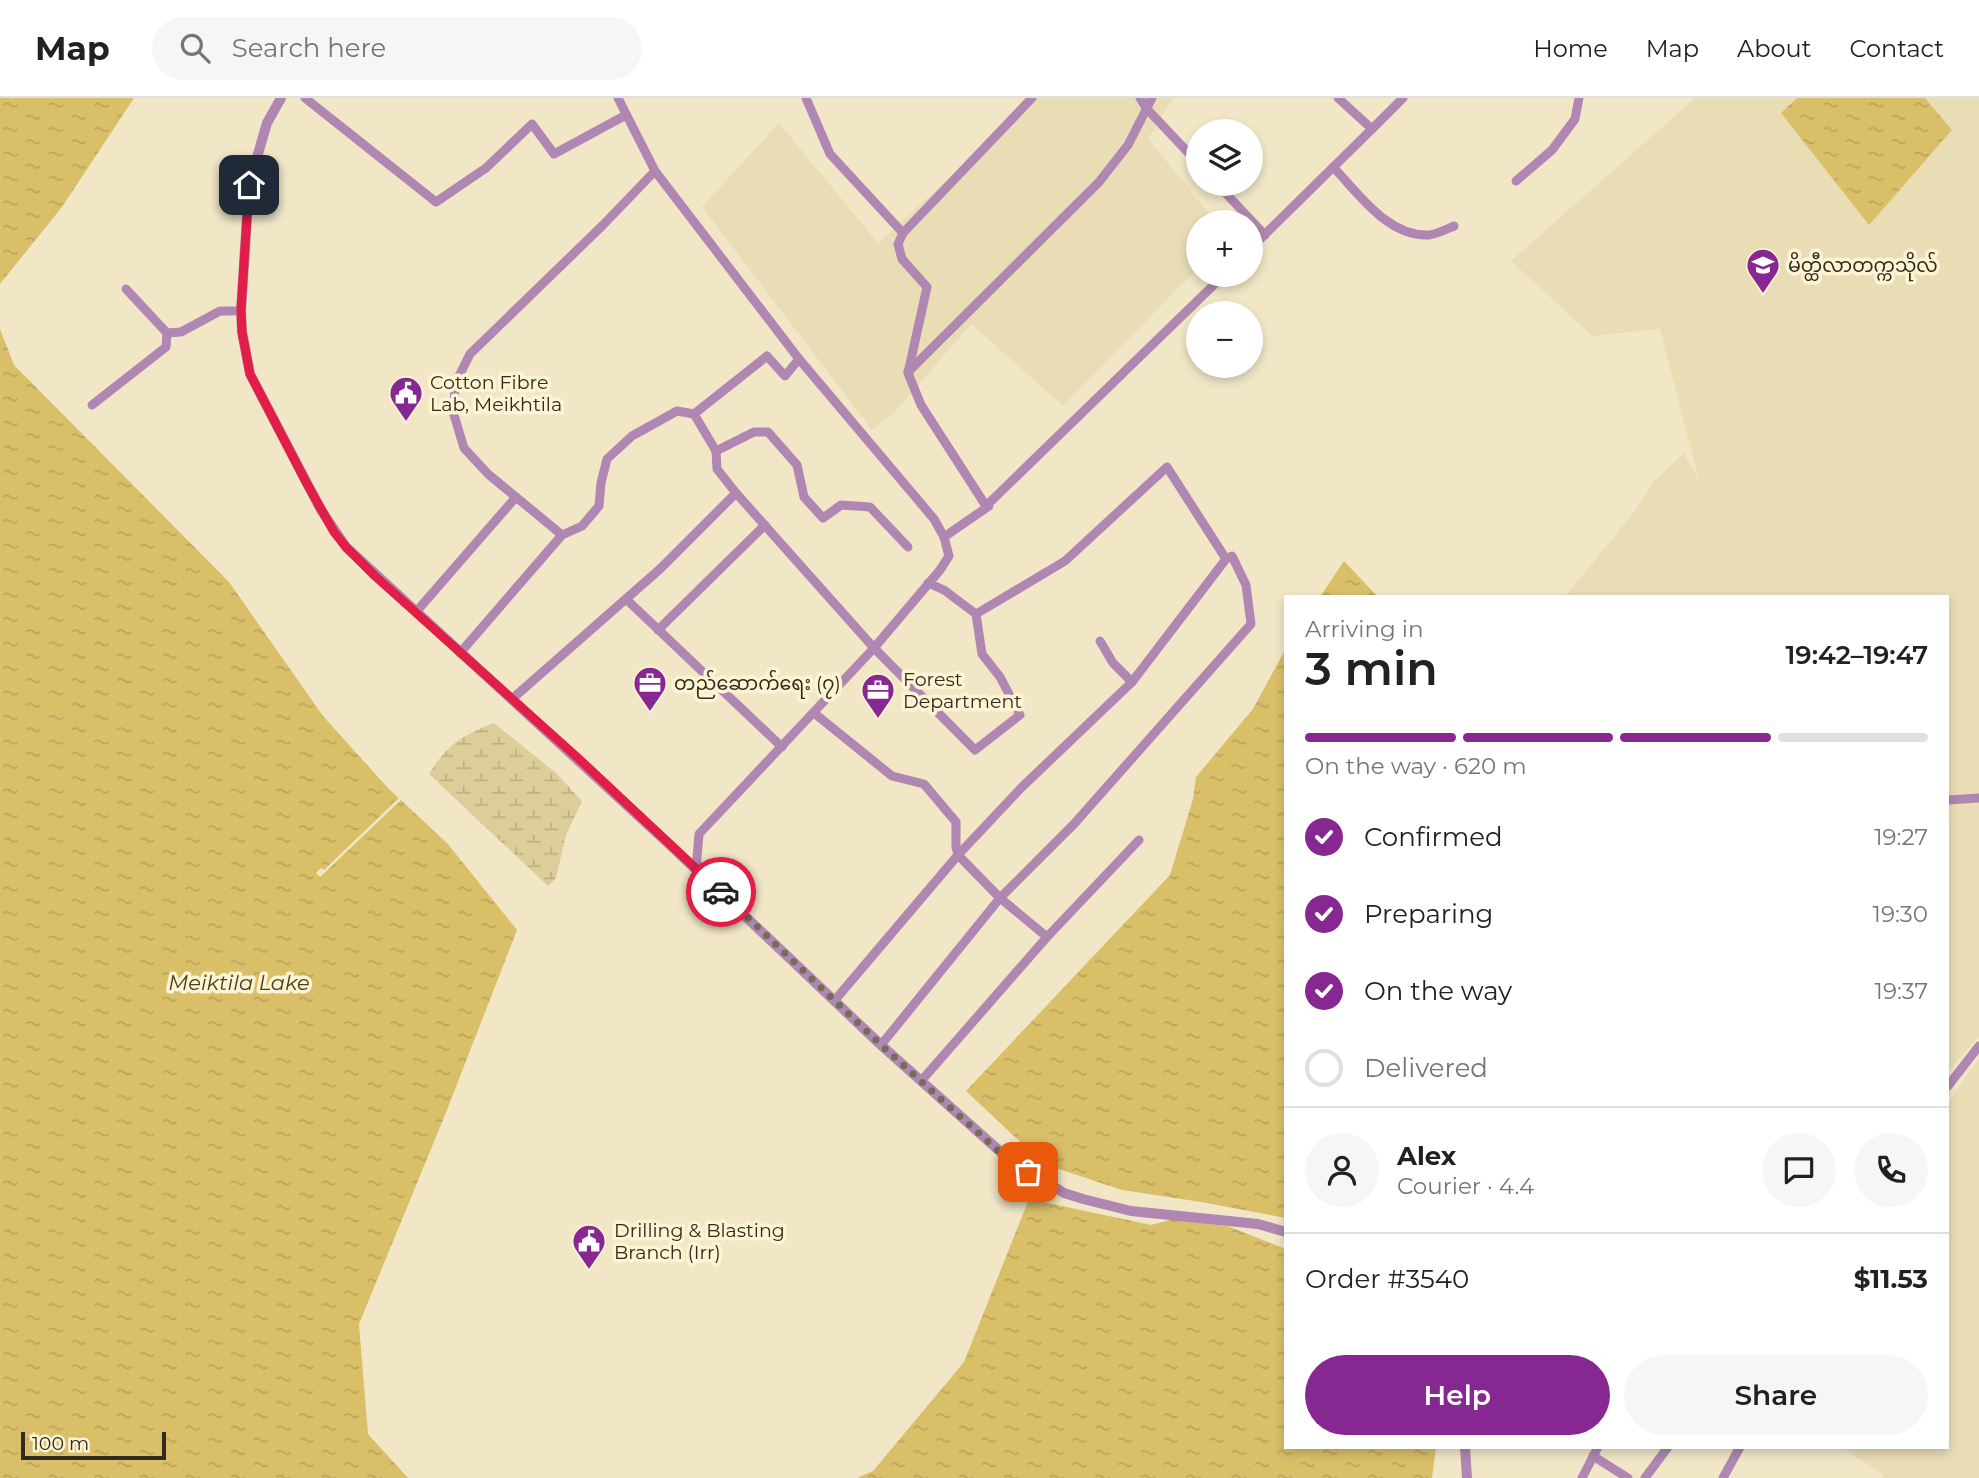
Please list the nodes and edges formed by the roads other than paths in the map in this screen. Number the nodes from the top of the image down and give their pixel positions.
1 (281, 98) edge
2 (305, 98) edge
3 (618, 98) edge
4 (806, 98) edge
5 (1140, 98) edge
6 (1152, 98) edge
7 (1338, 98) edge
8 (1403, 98) edge
9 (1579, 98) edge
10 (1026, 100) edge
11 (1147, 109) junction
12 (625, 115) junction
13 (1372, 129) junction
14 (1186, 150) edge
15 (1334, 168) junction
16 (655, 171) junction
17 (1516, 181) dead end
18 (1228, 196) edge
19 (1454, 226) dead end
20 (903, 233) junction
21 (1265, 235) joint
22 (1212, 287) edge
23 (126, 289) dead end
24 (241, 310) junction
25 (167, 333) junction
26 (799, 359) junction
27 (908, 373) junction
28 (92, 405) dead end
29 (694, 414) junction
30 (716, 451) junction
31 (736, 493) junction
32 (516, 497) junction
33 (986, 506) junction
34 (765, 525) junction
35 (562, 536) junction
36 (944, 537) junction
37 (908, 547) dead end
38 (1226, 559) junction
39 (928, 583) junction
40 (626, 599) junction
41 (416, 612) junction
42 (976, 614) junction
43 (658, 630) junction
44 (1100, 641) dead end
45 (874, 648) junction
46 (460, 653) junction
47 (1132, 682) junction
48 (512, 699) junction
49 (814, 713) junction
50 (782, 747) junction
51 (1979, 798) edge
52 (1949, 800) edge
53 (1139, 840) dead end
54 (958, 855) junction
55 (696, 869) junction
56 (1000, 898) junction
57 (1047, 937) junction
58 (835, 1000) junction
59 (881, 1045) junction
60 (1979, 1046) edge
61 (922, 1080) junction
62 (1949, 1085) edge
63 (1284, 1232) edge
64 (1465, 1449) edge
65 (1667, 1449) edge
66 (1740, 1449) edge
67 (1595, 1452) edge
68 (1466, 1478) edge
69 (1582, 1478) edge
70 (1628, 1478) edge
71 (1645, 1478) edge
72 (1723, 1478) edge

1 - 24 street
2 - 12 street
3 - 12 street
4 - 20 street
5 - 11 street
6 - 11 street
7 - 13 street
8 - 13 street
9 - 17 street
10 - 20 street
11 - 14 street
11 - 27 street
12 - 16 street
13 - 15 street
15 - 19 street
15 - 21 street
16 - 26 street
16 - 32 street
18 - 21 street
20 - 27 street
22 - 33 street
23 - 25 street
24 - 25 street
24 - 41 street
25 - 28 street
26 - 29 street
26 - 36 street
27 - 33 street
29 - 30 street
29 - 35 street
30 - 31 street
30 - 37 street
31 - 34 street
31 - 40 street
32 - 35 street
32 - 41 street
33 - 36 street
34 - 43 street
34 - 45 street
35 - 46 street
36 - 39 street
38 - 42 street
38 - 47 street
38 - 56 street
39 - 42 street
39 - 45 street
40 - 43 street
40 - 48 street
41 - 46 street
42 - 45 street
43 - 50 street
44 - 47 street
45 - 49 street
46 - 48 street
47 - 54 street
48 - 55 street
49 - 50 street
49 - 54 street
50 - 55 street
51 - 52 street
53 - 57 street
54 - 56 street
54 - 58 street
55 - 58 street
56 - 57 street
56 - 59 street
57 - 61 street
58 - 59 street
59 - 61 street
60 - 62 street
61 - 63 street
64 - 68 street
65 - 71 street
66 - 72 street
67 - 69 street
67 - 70 street

